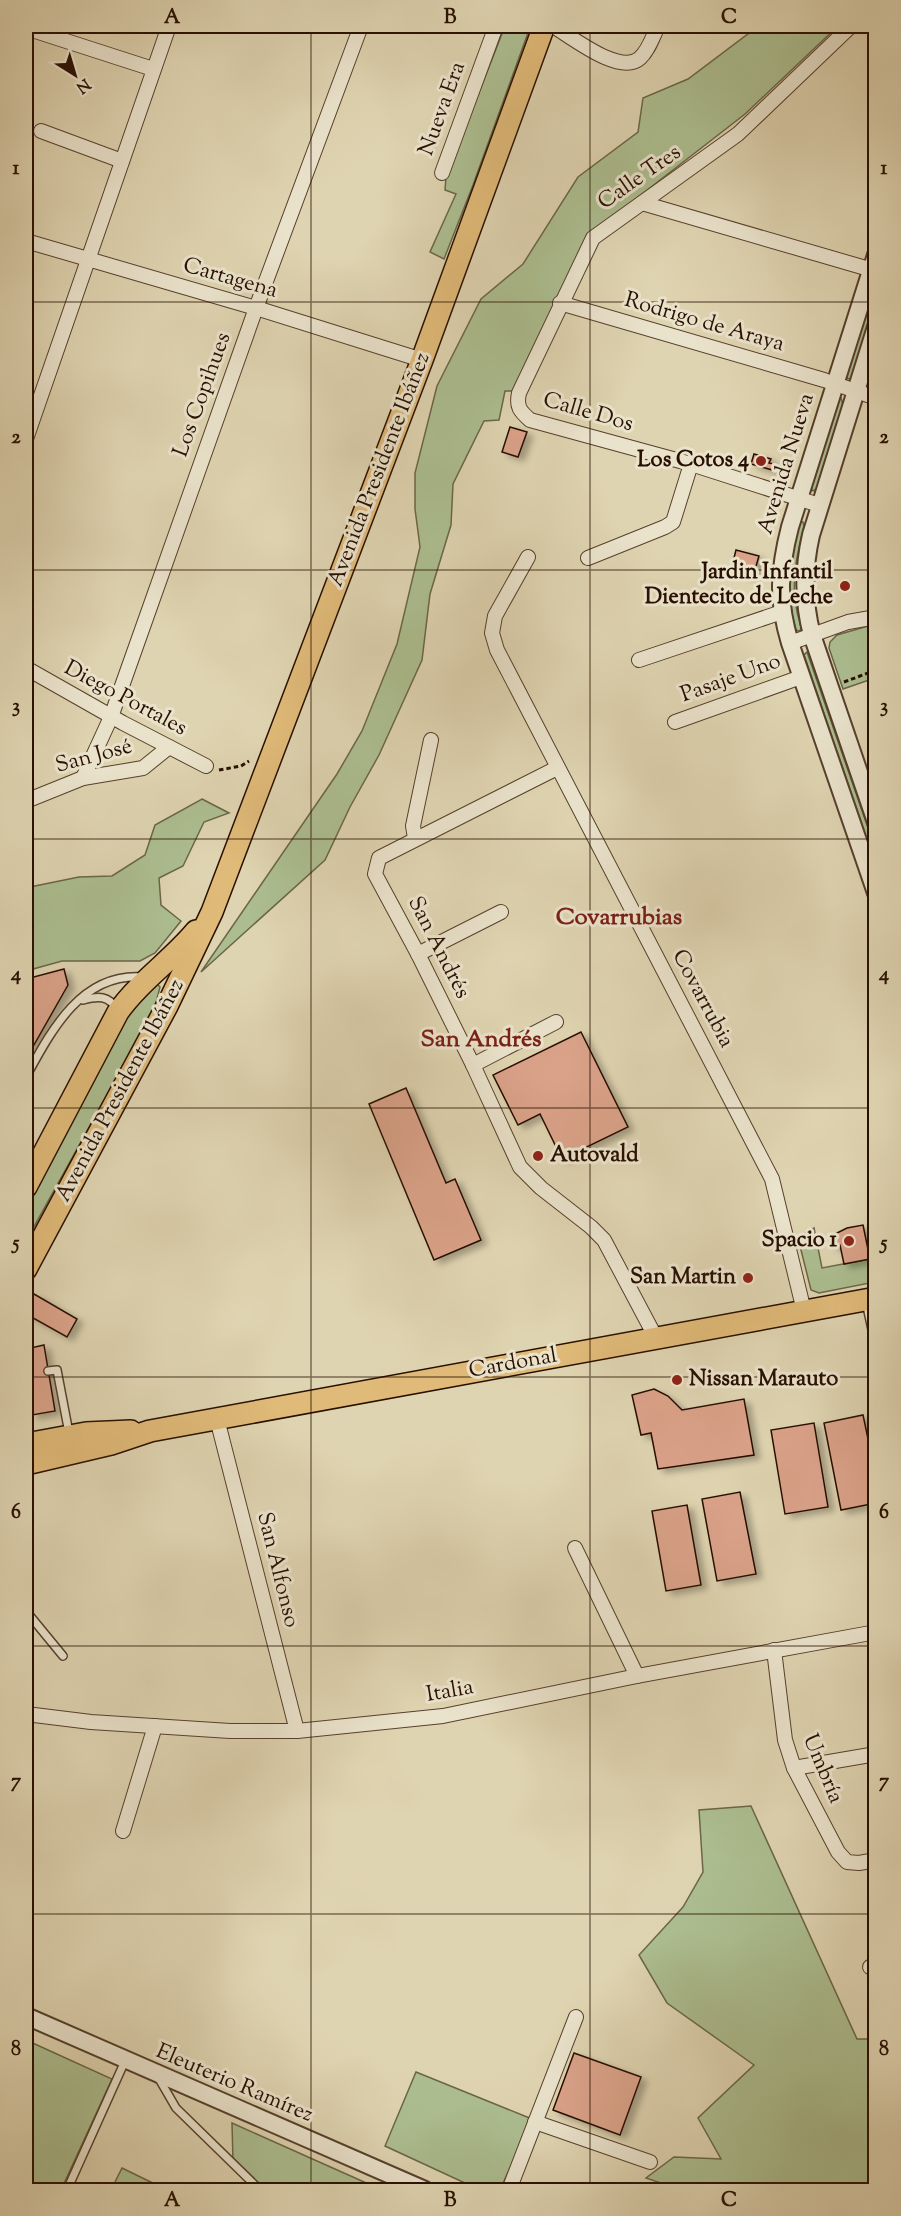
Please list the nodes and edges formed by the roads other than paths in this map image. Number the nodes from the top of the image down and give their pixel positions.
1 (168, 26) edge
2 (362, 26) edge
3 (496, 26) edge
4 (544, 26) edge
5 (553, 26) edge
6 (658, 26) edge
7 (851, 26) edge
8 (26, 28) edge
9 (153, 69) junction
10 (41, 131) dead end
11 (122, 161) junction
12 (442, 173) dead end
13 (642, 203) junction
14 (26, 240) edge
15 (88, 259) junction
16 (874, 265) edge
17 (560, 303) junction
18 (256, 308) junction
19 (876, 327) edge
20 (422, 360) junction
21 (835, 384) junction
22 (855, 391) junction
23 (876, 398) edge
24 (519, 410) joint
25 (26, 439) edge
26 (691, 465) junction
27 (799, 498) junction
28 (819, 505) junction
29 (528, 556) dead end
30 (588, 558) dead end
31 (782, 612) junction
32 (876, 617) edge
33 (812, 635) junction
34 (790, 643) junction
35 (639, 660) dead end
36 (26, 668) edge
37 (801, 677) junction
38 (111, 717) junction
39 (675, 722) dead end
40 (431, 740) dead end
41 (169, 747) junction
42 (206, 766) road end
43 (557, 768) junction
44 (83, 778) junction
45 (26, 801) edge
46 (876, 822) edge
47 (415, 838) junction
48 (871, 866) edge
49 (876, 894) edge
50 (212, 912) junction
51 (501, 912) dead end
52 (418, 954) junction
53 (148, 977) junction
54 (78, 1001) junction
55 (167, 1006) junction
56 (118, 1012) junction
57 (556, 1022) dead end
58 (473, 1065) junction
59 (26, 1077) edge
60 (26, 1187) edge
61 (28, 1263) edge
62 (870, 1299) edge
63 (804, 1311) junction
64 (656, 1338) junction
65 (876, 1348) edge
66 (48, 1371) dead end
67 (217, 1419) junction
68 (150, 1431) junction
69 (69, 1436) junction
70 (26, 1444) edge
71 (26, 1464) edge
72 (575, 1548) dead end
73 (26, 1611) edge
74 (876, 1632) edge
75 (774, 1650) junction
76 (63, 1656) dead end
77 (637, 1676) junction
78 (26, 1714) edge
79 (155, 1726) junction
80 (297, 1731) junction
81 (876, 1754) edge
82 (794, 1768) junction
83 (123, 1831) dead end
84 (876, 1860) edge
85 (26, 2016) edge
86 (576, 2017) dead end
87 (125, 2061) junction
88 (157, 2075) junction
89 (535, 2122) junction
90 (650, 2162) dead end
91 (66, 2190) edge
92 (260, 2190) edge
93 (424, 2190) edge
94 (509, 2190) edge

1 - 9 street
2 - 18 street, Los Copihues
3 - 12 street, Nueva Era
4 - 20 main road, Avenida Presidente Ibáñez
5 - 6 street
7 - 13 street, Calle Tres
8 - 9 street
9 - 11 street
10 - 11 street
11 - 15 street
13 - 16 street
13 - 17 street, Calle Tres
14 - 15 street, Cartagena
15 - 18 street, Cartagena
15 - 25 street
16 - 21 street, Avenida Nueva
17 - 21 street, Rodrigo de Araya
17 - 24 street, Calle Tres
18 - 20 street, Cartagena
18 - 38 street, Los Copihues
19 - 22 street, Avenida Nueva
20 - 50 main road, Avenida Presidente Ibáñez
21 - 22 street, Rodrigo de Araya
21 - 27 street, Avenida Nueva
22 - 23 street, Rodrigo de Araya
22 - 28 street, Avenida Nueva
24 - 26 street, Calle Dos
26 - 27 street, Calle Dos
26 - 30 street
27 - 28 street, Calle Dos
27 - 31 street, Avenida Nueva
28 - 33 street, Avenida Nueva
29 - 43 street, Covarrubia
31 - 34 street, Avenida Nueva
31 - 35 street, Pasaje Uno
32 - 33 street
33 - 34 street
33 - 46 street, Avenida Nueva
34 - 37 street, Avenida Nueva
36 - 38 street, Diego Portales
37 - 39 street, Pasaje Uno
37 - 48 street, Avenida Nueva
38 - 41 street, Diego Portales
38 - 44 street, Los Copihues
40 - 47 street
41 - 42 street, Diego Portales
41 - 44 street, San José
43 - 47 street, San Andrés
43 - 63 street, Covarrubia
44 - 45 street, San José
47 - 52 street, San Andrés
48 - 49 street, Avenida Nueva
50 - 53 main road, Avenida Presidente Ibáñez
50 - 55 main road, Avenida Presidente Ibáñez
51 - 52 street
52 - 58 street, San Andrés
53 - 54 lane
53 - 55 main road
53 - 56 main road, Avenida Presidente Ibáñez
54 - 56 lane
54 - 59 lane
55 - 61 main road, Avenida Presidente Ibáñez
56 - 60 main road, Avenida Presidente Ibáñez
57 - 58 street
58 - 64 street, San Andrés
62 - 63 main road, Cardonal
62 - 65 lane
63 - 64 main road, Cardonal
64 - 67 main road, Cardonal
66 - 69 lane
67 - 68 main road, Cardonal
67 - 80 street, San Alfonso
68 - 69 main road, Cardonal
68 - 71 main road, Cardonal
69 - 70 main road, Cardonal
72 - 77 street
73 - 76 lane
74 - 75 street, Italia
75 - 77 street, Italia
75 - 82 street, Umbría
77 - 80 street, Italia
78 - 79 street, Italia
79 - 80 street, Italia
79 - 83 street
81 - 82 street
82 - 84 street, Umbría
85 - 87 street, Eleuterio Ramírez
86 - 89 street
87 - 88 street, Eleuterio Ramírez
87 - 91 lane
88 - 92 lane
88 - 93 street, Eleuterio Ramírez
89 - 90 street
89 - 94 street

